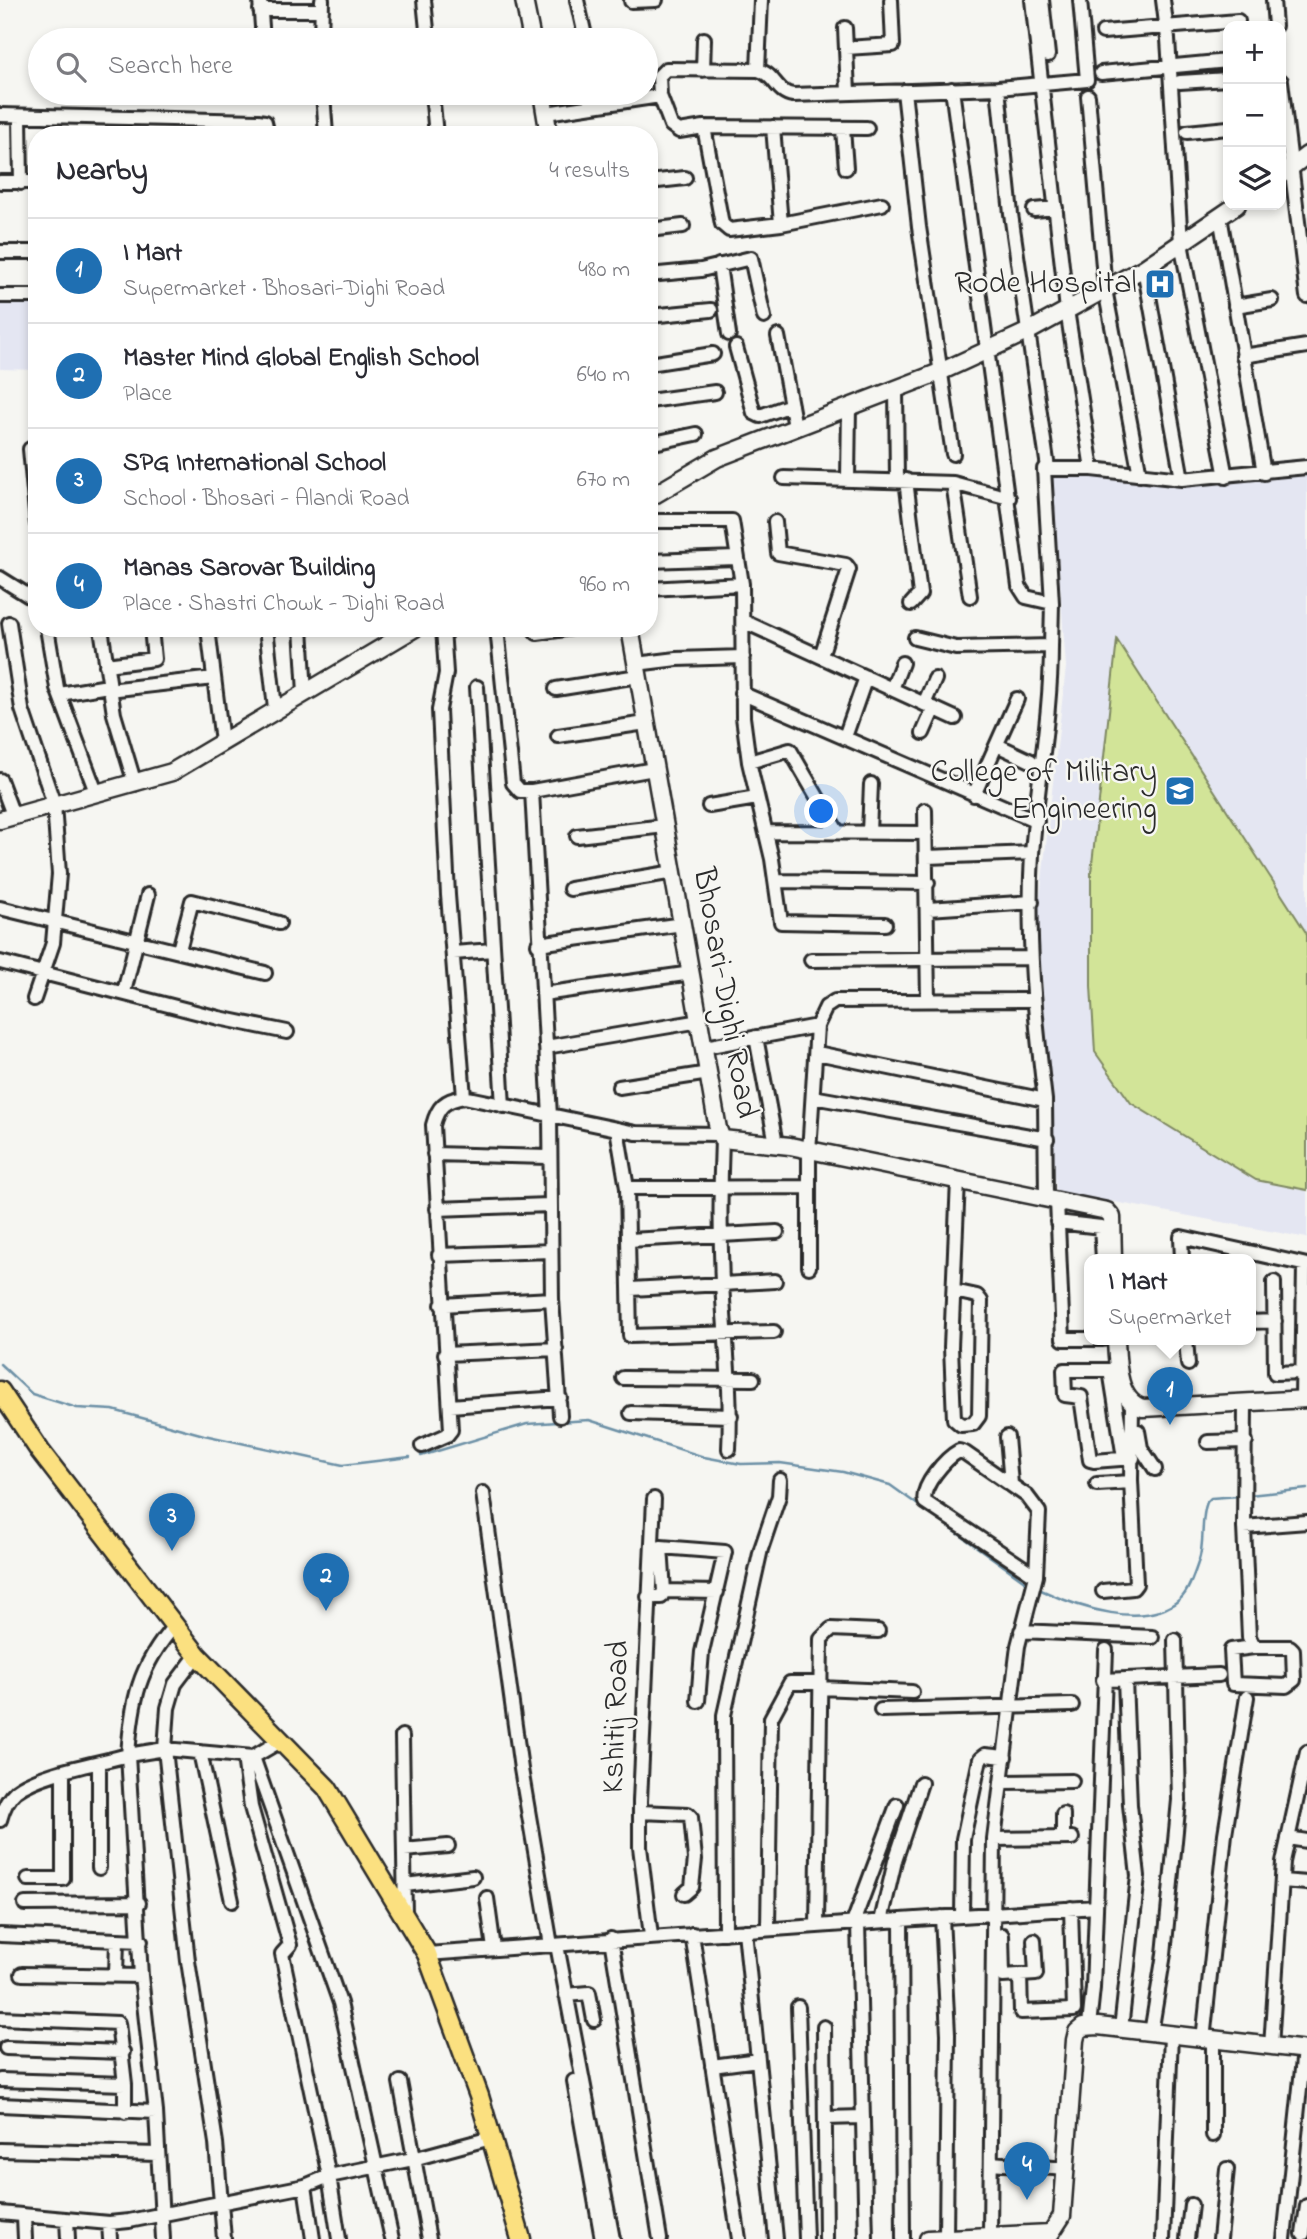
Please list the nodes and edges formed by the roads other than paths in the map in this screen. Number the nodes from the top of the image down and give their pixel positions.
1 (424, 0) edge
2 (524, 0) edge
3 (577, 0) edge
4 (656, 0) edge
5 (761, 0) edge
6 (891, 0) edge
7 (1032, 0) edge
8 (1042, 0) edge
9 (1080, 0) edge
10 (1163, 0) edge
11 (1273, 0) edge
12 (631, 1) edge
13 (260, 5) edge
14 (322, 5) edge
15 (1275, 21) edge
16 (1223, 22) edge
17 (1167, 27) junction
18 (261, 28) edge
19 (321, 28) edge
20 (427, 28) edge
21 (529, 28) edge
22 (583, 28) edge
23 (845, 28) dead end
24 (1103, 32) dead end
25 (704, 39) dead end
26 (846, 48) junction
27 (1223, 61) edge
28 (1170, 65) junction
29 (703, 70) junction
30 (758, 71) junction
31 (1101, 73) dead end
32 (1223, 79) edge
33 (1180, 82) dead end
34 (1047, 83) junction
35 (1281, 84) edge
36 (998, 88) junction
37 (952, 89) junction
38 (904, 91) junction
39 (848, 92) junction
40 (660, 96) joint
41 (1088, 96) dead end
42 (324, 105) edge
43 (433, 105) edge
44 (544, 105) edge
45 (577, 105) edge
46 (546, 113) junction
47 (0, 115) edge
48 (20, 116) junction
49 (266, 126) edge
50 (325, 126) edge
51 (435, 126) edge
52 (548, 126) edge
53 (704, 127) junction
54 (774, 127) junction
55 (867, 128) dead end
56 (1223, 128) edge
57 (843, 129) junction
58 (1187, 132) dead end
59 (1285, 147) edge
60 (1307, 155) edge
61 (846, 168) dead end
62 (1286, 172) edge
63 (685, 178) dead end
64 (658, 181) edge
65 (0, 182) edge
66 (21, 183) junction
67 (28, 183) edge
68 (882, 204) dead end
69 (1056, 208) junction
70 (1034, 209) dead end
71 (1229, 210) edge
72 (1220, 216) junction
73 (781, 224) junction
74 (682, 226) dead end
75 (658, 229) edge
76 (1181, 243) junction
77 (0, 252) edge
78 (28, 252) edge
79 (719, 265) junction
80 (1144, 268) junction
81 (658, 274) edge
82 (1105, 289) junction
83 (0, 296) edge
84 (28, 296) edge
85 (1307, 296) edge
86 (1272, 300) dead end
87 (1235, 306) junction
88 (711, 310) dead end
89 (1067, 310) junction
90 (658, 315) edge
91 (764, 317) dead end
92 (1029, 331) junction
93 (729, 334) dead end
94 (778, 336) dead end
95 (1307, 346) edge
96 (736, 347) dead end
97 (986, 350) junction
98 (713, 354) dead end
99 (1243, 356) junction
100 (658, 363) edge
101 (940, 372) junction
102 (895, 388) junction
103 (715, 392) dead end
104 (658, 400) edge
105 (791, 405) junction
106 (849, 406) junction
107 (795, 426) junction
108 (696, 434) dead end
109 (658, 442) edge
110 (953, 454) dead end
111 (1307, 467) edge
112 (1048, 468) junction
113 (1092, 469) junction
114 (1264, 472) junction
115 (1140, 475) junction
116 (1226, 477) junction
117 (784, 478) dead end
118 (848, 479) junction
119 (1182, 479) junction
120 (901, 480) junction
121 (953, 483) junction
122 (658, 493) edge
123 (1009, 498) junction
124 (658, 521) edge
125 (775, 522) dead end
126 (736, 558) junction
127 (658, 561) edge
128 (0, 564) edge
129 (2, 579) edge
130 (742, 584) junction
131 (658, 589) edge
132 (28, 595) edge
133 (970, 596) dead end
134 (1052, 603) junction
135 (911, 604) dead end
136 (743, 621) junction
137 (9, 623) dead end
138 (49, 637) edge
139 (101, 637) edge
140 (152, 637) edge
141 (209, 637) edge
142 (267, 637) edge
143 (302, 637) edge
144 (400, 637) edge
145 (444, 637) edge
146 (498, 637) edge
147 (632, 637) edge
148 (915, 638) dead end
149 (1051, 646) junction
150 (821, 656) junction
151 (743, 657) junction
152 (154, 659) junction
153 (902, 663) dead end
154 (106, 665) junction
155 (637, 670) junction
156 (866, 677) junction
157 (214, 678) junction
158 (935, 679) dead end
159 (158, 684) junction
160 (477, 687) dead end
161 (109, 688) junction
162 (556, 689) dead end
163 (892, 689) junction
164 (305, 693) junction
165 (741, 693) junction
166 (60, 694) junction
167 (1017, 699) dead end
168 (929, 706) junction
169 (275, 708) junction
170 (955, 718) dead end
171 (646, 723) junction
172 (923, 733) dead end
173 (558, 736) dead end
174 (845, 737) junction
175 (222, 742) junction
176 (997, 745) junction
177 (1031, 761) dead end
178 (749, 762) junction
179 (654, 769) junction
180 (0, 780) edge
181 (135, 784) junction
182 (871, 784) dead end
183 (532, 791) junction
184 (96, 792) junction
185 (974, 795) junction
186 (757, 798) junction
187 (54, 804) junction
188 (709, 806) dead end
189 (925, 810) dead end
190 (7, 818) edge
191 (1037, 821) junction
192 (665, 826) junction
193 (838, 831) junction
194 (767, 832) junction
195 (869, 832) junction
196 (926, 833) junction
197 (577, 836) dead end
198 (1032, 853) junction
199 (927, 856) junction
200 (674, 872) junction
201 (776, 881) junction
202 (928, 883) junction
203 (570, 889) dead end
204 (148, 895) dead end
205 (1032, 902) junction
206 (0, 908) edge
207 (928, 909) junction
208 (57, 920) junction
209 (279, 923) dead end
210 (684, 924) junction
211 (885, 925) dead end
212 (137, 941) junction
213 (538, 944) junction
214 (179, 950) junction
215 (493, 950) junction
216 (453, 953) junction
217 (928, 957) junction
218 (1031, 958) junction
219 (811, 960) dead end
220 (0, 962) edge
221 (44, 973) junction
222 (265, 973) dead end
223 (692, 973) junction
224 (124, 992) junction
225 (543, 994) junction
226 (34, 999) dead end
227 (1032, 1000) junction
228 (928, 1001) junction
229 (700, 1021) junction
230 (817, 1026) junction
231 (287, 1032) dead end
232 (756, 1037) junction
233 (546, 1047) junction
234 (705, 1047) junction
235 (817, 1054) junction
236 (709, 1073) junction
237 (619, 1087) dead end
238 (464, 1097) junction
239 (813, 1097) junction
240 (1045, 1100) junction
241 (503, 1106) junction
242 (550, 1116) junction
243 (617, 1129) junction
244 (720, 1136) junction
245 (1047, 1139) junction
246 (776, 1144) junction
247 (809, 1152) junction
248 (434, 1154) junction
249 (548, 1157) junction
250 (958, 1180) junction
251 (720, 1186) junction
252 (809, 1187) junction
253 (627, 1188) junction
254 (1051, 1200) junction
255 (549, 1205) junction
256 (437, 1209) junction
257 (1057, 1222) junction
258 (777, 1232) dead end
259 (721, 1237) junction
260 (629, 1240) junction
261 (551, 1251) junction
262 (1104, 1254) edge
263 (1113, 1254) edge
264 (1182, 1254) edge
265 (439, 1255) junction
266 (1306, 1265) edge
267 (809, 1266) dead end
268 (775, 1281) dead end
269 (1274, 1282) dead end
270 (722, 1286) junction
271 (631, 1289) junction
272 (954, 1291) junction
273 (552, 1299) junction
274 (442, 1304) junction
275 (1275, 1321) junction
276 (1256, 1322) edge
277 (728, 1332) junction
278 (774, 1332) dead end
279 (1084, 1339) edge
280 (1116, 1345) edge
281 (1186, 1345) edge
282 (555, 1349) junction
283 (445, 1354) junction
284 (1188, 1364) dead end
285 (1302, 1372) junction
286 (624, 1378) dead end
287 (730, 1378) junction
288 (754, 1379) dead end
289 (0, 1391) edge
290 (559, 1398) junction
291 (1304, 1399) edge
292 (1245, 1403) junction
293 (1132, 1405) junction
294 (450, 1406) junction
295 (1159, 1407) junction
296 (631, 1413) dead end
297 (560, 1416) dead end
298 (731, 1416) junction
299 (1007, 1437) dead end
300 (1246, 1441) junction
301 (1209, 1442) dead end
302 (422, 1446) dead end
303 (729, 1449) dead end
304 (1128, 1458) junction
305 (1155, 1469) dead end
306 (780, 1479) dead end
307 (1131, 1482) junction
308 (1011, 1484) junction
309 (1097, 1484) dead end
310 (483, 1493) dead end
311 (654, 1499) dead end
312 (1307, 1522) edge
313 (1244, 1527) junction
314 (1036, 1577) junction
315 (664, 1591) junction
316 (1102, 1591) dead end
317 (717, 1592) junction
318 (648, 1597) junction
319 (175, 1625) junction
320 (878, 1631) dead end
321 (1021, 1631) junction
322 (1152, 1637) dead end
323 (1175, 1640) dead end
324 (1254, 1647) junction
325 (1106, 1650) dead end
326 (197, 1655) junction
327 (1219, 1675) dead end
328 (1177, 1678) junction
329 (1103, 1680) junction
330 (1125, 1680) junction
331 (820, 1686) junction
332 (912, 1692) dead end
333 (1247, 1697) dead end
334 (698, 1701) dead end
335 (1072, 1705) dead end
336 (1012, 1706) junction
337 (881, 1710) dead end
338 (402, 1737) dead end
339 (282, 1740) junction
340 (165, 1749) junction
341 (200, 1752) junction
342 (128, 1755) junction
343 (1307, 1756) edge
344 (248, 1757) junction
345 (1004, 1757) junction
346 (99, 1763) junction
347 (63, 1773) junction
348 (1072, 1781) dead end
349 (1002, 1782) junction
350 (921, 1783) dead end
351 (897, 1805) dead end
352 (640, 1812) junction
353 (1063, 1814) dead end
354 (0, 1820) edge
355 (1288, 1838) junction
356 (994, 1839) junction
357 (1307, 1841) edge
358 (448, 1846) dead end
359 (404, 1850) junction
360 (99, 1868) dead end
361 (472, 1877) dead end
362 (28, 1880) dead end
363 (1282, 1881) junction
364 (1307, 1883) edge
365 (405, 1885) junction
366 (684, 1894) dead end
367 (487, 1898) dead end
368 (232, 1900) dead end
369 (139, 1903) junction
370 (25, 1904) dead end
371 (1096, 1907) junction
372 (1071, 1908) junction
373 (998, 1914) junction
374 (405, 1915) junction
375 (962, 1916) junction
376 (942, 1917) junction
377 (901, 1920) junction
378 (881, 1921) junction
379 (856, 1923) junction
380 (817, 1926) junction
381 (768, 1929) junction
382 (745, 1931) junction
383 (725, 1933) junction
384 (692, 1934) junction
385 (0, 1935) edge
386 (651, 1937) junction
387 (611, 1939) junction
388 (117, 1940) junction
389 (1034, 1940) dead end
390 (141, 1941) junction
391 (554, 1945) junction
392 (494, 1949) junction
393 (427, 1954) junction
394 (22, 1974) dead end
395 (116, 1975) junction
396 (1020, 1975) junction
397 (141, 1976) junction
398 (555, 1977) dead end
399 (566, 1995) junction
400 (798, 2007) dead end
401 (0, 2018) edge
402 (594, 2020) dead end
403 (1089, 2026) junction
404 (824, 2027) dead end
405 (1121, 2029) junction
406 (1150, 2032) junction
407 (1171, 2035) junction
408 (1208, 2040) junction
409 (1271, 2047) junction
410 (6, 2048) dead end
411 (1306, 2050) edge
412 (123, 2052) junction
413 (758, 2060) junction
414 (712, 2066) junction
415 (0, 2080) edge
416 (400, 2082) dead end
417 (125, 2084) junction
418 (0, 2105) edge
419 (125, 2112) junction
420 (156, 2112) junction
421 (863, 2117) junction
422 (825, 2118) junction
423 (1213, 2135) dead end
424 (491, 2138) junction
425 (0, 2150) edge
426 (158, 2154) junction
427 (413, 2160) junction
428 (991, 2163) junction
429 (377, 2168) junction
430 (1066, 2169) junction
431 (1227, 2169) dead end
432 (329, 2176) junction
433 (305, 2186) junction
434 (223, 2204) junction
435 (1191, 2205) dead end
436 (1307, 2206) edge
437 (0, 2213) edge
438 (163, 2215) junction
439 (24, 2217) junction
440 (67, 2220) junction
441 (109, 2223) junction
442 (1303, 2234) dead end
443 (990, 2235) junction
444 (1017, 2236) edge
445 (946, 2238) edge
446 (25, 2239) edge
447 (68, 2239) edge
448 (110, 2239) edge
449 (163, 2239) edge
450 (224, 2239) edge
451 (313, 2239) edge
452 (339, 2239) edge
453 (392, 2239) edge
454 (429, 2239) edge
455 (521, 2239) edge
456 (602, 2239) edge
457 (613, 2239) edge
458 (660, 2239) edge
459 (739, 2239) edge
460 (776, 2239) edge
461 (806, 2239) edge
462 (827, 2239) edge
463 (866, 2239) edge
464 (903, 2239) edge
465 (928, 2239) edge
466 (1163, 2239) edge
467 (1187, 2239) edge
468 (1220, 2239) edge
469 (1284, 2239) edge

1 - 20 street
2 - 21 street
3 - 22 street
4 - 12 street
5 - 30 street
6 - 26 street
7 - 34 street
8 - 34 street
9 - 34 street
10 - 17 street
11 - 15 street
13 - 14 street
13 - 18 street
14 - 19 street
16 - 17 street
17 - 24 street
17 - 28 street
23 - 26 street
25 - 29 street
26 - 39 street
27 - 28 street
28 - 31 street
28 - 76 street
29 - 30 street
29 - 40 street
30 - 39 street
32 - 33 street
34 - 36 street
34 - 69 street
35 - 59 street
36 - 37 street
36 - 92 street
37 - 38 street
37 - 97 street
38 - 39 street
38 - 101 street
40 - 53 street
41 - 82 street
42 - 50 street
43 - 51 street
44 - 46 street
45 - 46 street
46 - 52 street
47 - 48 street
48 - 49 street
48 - 66 street
53 - 54 street
53 - 73 street
54 - 57 street
54 - 73 street
55 - 57 street
56 - 58 street
57 - 61 street
60 - 62 street
62 - 85 street
63 - 64 street
65 - 66 street
66 - 67 street
68 - 73 street
69 - 70 street
69 - 89 street
71 - 72 street
72 - 76 street
72 - 87 street
74 - 75 street
76 - 80 street
76 - 116 street
77 - 78 street
79 - 81 street
79 - 91 street
79 - 93 street
80 - 82 street
80 - 119 street
82 - 89 street
82 - 115 street
83 - 84 street
86 - 87 street
87 - 99 street
88 - 90 street
89 - 92 street
89 - 113 street
92 - 97 street
92 - 112 street
94 - 105 street
95 - 99 street
96 - 105 street
97 - 101 street
97 - 123 street
98 - 100 street
99 - 114 street
101 - 102 street
101 - 110 street
102 - 106 street
102 - 120 street
103 - 104 street
105 - 107 street
106 - 107 street
106 - 118 street
107 - 122 street
108 - 109 street
111 - 114 street
112 - 113 street
112 - 134 street
113 - 115 street
114 - 116 street
115 - 119 street
116 - 119 street
117 - 118 street
118 - 120 street
120 - 121 street
120 - 135 street
121 - 123 street
121 - 133 street
123 - 134 street
124 - 126 street
125 - 150 street
126 - 127 street
126 - 130 street
128 - 129 street
129 - 132 street
130 - 131 street
130 - 136 street
134 - 149 street
136 - 150 street
136 - 151 street
137 - 187 street
138 - 166 street
139 - 154 street
140 - 152 street
141 - 157 street
142 - 169 street
143 - 164 street
144 - 164 street
145 - 216 street
146 - 183 street
147 - 155 street, Bhosari-Dighi Road
148 - 149 street
149 - 191 street
150 - 156 street
151 - 155 street
151 - 165 street
152 - 154 street
152 - 159 street
153 - 163 street
154 - 161 street
155 - 162 street
155 - 171 street, Bhosari-Dighi Road
156 - 163 street
156 - 174 street
157 - 159 street
157 - 175 street
158 - 168 street
159 - 161 street
160 - 215 street
161 - 166 street
161 - 181 street
163 - 168 street
164 - 169 street
165 - 174 street
165 - 178 street
166 - 184 street
167 - 176 street
168 - 170 street
168 - 172 street
169 - 175 street
171 - 173 street
171 - 179 street, Bhosari-Dighi Road
174 - 185 street
175 - 181 street
176 - 177 street
176 - 185 street
178 - 186 street
178 - 193 street
179 - 183 street
179 - 192 street, Bhosari-Dighi Road
180 - 190 street
181 - 184 street
182 - 195 street
183 - 213 street
184 - 187 street
185 - 191 street
186 - 188 street
186 - 194 street
187 - 190 street
187 - 208 street
189 - 196 street
191 - 198 street
192 - 197 street
192 - 200 street, Bhosari-Dighi Road
193 - 194 street
193 - 195 street
194 - 201 street
195 - 196 street
196 - 199 street
198 - 199 street
198 - 205 street
199 - 202 street
200 - 203 street
200 - 210 street, Bhosari-Dighi Road
201 - 202 street
201 - 211 street
202 - 207 street
204 - 212 street
205 - 207 street
205 - 218 street
206 - 208 street
207 - 217 street
208 - 212 street
208 - 221 street
209 - 214 street
210 - 213 street
210 - 223 street, Bhosari-Dighi Road
212 - 214 street
212 - 224 street
213 - 225 street
214 - 222 street
215 - 216 street
215 - 241 street
216 - 238 street
217 - 218 street
217 - 219 street
217 - 228 street
218 - 227 street
220 - 221 street
221 - 224 street
221 - 226 street
223 - 225 street
223 - 229 street, Bhosari-Dighi Road
224 - 231 street
225 - 233 street
227 - 228 street
227 - 240 street
228 - 230 street
229 - 233 street
229 - 234 street, Bhosari-Dighi Road
230 - 232 street
230 - 235 street
232 - 234 street
232 - 246 street
233 - 242 street
234 - 236 street, Bhosari-Dighi Road
235 - 239 street
235 - 240 street
236 - 237 street
236 - 244 street, Bhosari-Dighi Road
238 - 241 street
238 - 248 street
239 - 245 street
239 - 247 street
240 - 245 street
241 - 242 street
242 - 243 street
242 - 249 street
243 - 244 street
243 - 253 street
244 - 246 street, Bhosari-Dighi Road
244 - 251 street
245 - 254 street
246 - 247 street, Bhosari-Dighi Road
247 - 250 street, Bhosari-Dighi Road
247 - 252 street
248 - 249 street
248 - 256 street
249 - 255 street
250 - 254 street, Bhosari-Dighi Road
250 - 272 street
251 - 252 street
251 - 253 street
251 - 259 street
252 - 267 street
253 - 260 street
254 - 257 street
254 - 263 street, Bhosari-Dighi Road
255 - 256 street
255 - 261 street
256 - 265 street
257 - 262 street
257 - 279 street
258 - 259 street
259 - 260 street
259 - 270 street
260 - 271 street
261 - 265 street
261 - 273 street
264 - 266 street
265 - 274 street
266 - 285 street
268 - 270 street
269 - 275 street
270 - 271 street
270 - 277 street
271 - 277 street
272 - 272 street
273 - 274 street
273 - 282 street
274 - 283 street
275 - 276 street
275 - 285 street
277 - 278 street
277 - 287 street
280 - 293 street
281 - 284 street
282 - 283 street
282 - 290 street
283 - 294 street
285 - 291 street
286 - 287 street
287 - 288 street
287 - 298 street
289 - 319 main road
290 - 294 street
290 - 297 street
291 - 292 street
292 - 295 street
292 - 300 street
293 - 295 street
293 - 304 street
294 - 302 street
295 - 305 street
296 - 298 street
298 - 303 street
299 - 308 street
300 - 301 street
300 - 313 street
304 - 304 street
304 - 307 street
306 - 383 street
307 - 309 street
307 - 316 street
308 - 314 street
308 - 314 street
310 - 391 street
311 - 318 street, Kshitij Road
312 - 313 street
313 - 324 street
314 - 321 street
315 - 317 street
315 - 317 street
315 - 318 street
317 - 334 street
318 - 352 street, Kshitij Road
319 - 326 main road
319 - 342 street
320 - 331 street
321 - 322 street
321 - 336 street
323 - 328 street
324 - 324 street
325 - 329 street
326 - 339 main road
326 - 340 street
327 - 328 street
328 - 330 street
328 - 406 street
329 - 330 street
329 - 371 street
330 - 405 street
331 - 332 street
331 - 380 street
331 - 381 street
333 - 408 street
335 - 336 street
336 - 337 street
336 - 345 street
338 - 359 street
339 - 344 street
339 - 374 main road
340 - 341 street
340 - 342 street
340 - 434 street
341 - 344 street
341 - 368 street
342 - 346 street
342 - 369 street
343 - 355 street
344 - 429 street
344 - 432 street
345 - 349 street
345 - 375 street
346 - 347 street
346 - 360 street
347 - 354 street
347 - 362 street
348 - 349 street
349 - 356 street
350 - 378 street
351 - 379 street
352 - 366 street
352 - 386 street, Kshitij Road
353 - 356 street
355 - 357 street
355 - 363 street
356 - 373 street
358 - 359 street
359 - 365 street
361 - 365 street
363 - 364 street
363 - 409 street
365 - 374 street
367 - 392 street
369 - 370 street
369 - 390 street
371 - 372 street
371 - 403 street
372 - 373 street
372 - 396 street
373 - 375 street
373 - 396 street
373 - 428 street
374 - 393 main road
375 - 376 street
376 - 377 street
376 - 445 street
377 - 378 street
377 - 464 street
378 - 379 street
379 - 380 street
379 - 421 street
380 - 381 street
381 - 382 street
382 - 383 street
382 - 413 street
383 - 384 street
384 - 386 street
384 - 414 street
385 - 388 street
386 - 387 street
387 - 391 street
387 - 458 street
388 - 390 street
388 - 395 street
389 - 396 street
390 - 397 street
391 - 392 street
391 - 399 street
392 - 393 street
393 - 424 main road
394 - 395 street
395 - 397 street
397 - 420 street
398 - 456 street
399 - 402 street
399 - 457 street
400 - 461 street
401 - 412 street
403 - 405 street
403 - 430 street
404 - 422 street
405 - 406 street
406 - 407 street
407 - 408 street
407 - 466 street
408 - 409 street
408 - 423 street
409 - 411 street
410 - 412 street
411 - 469 street
412 - 417 street
413 - 414 street
413 - 460 street
414 - 459 street
415 - 417 street
416 - 427 street
417 - 419 street
418 - 419 street
419 - 420 street
420 - 426 street
421 - 422 street
421 - 463 street
422 - 462 street
424 - 427 street
424 - 455 main road
425 - 426 street
426 - 438 street
427 - 429 street
427 - 454 street
428 - 430 street
428 - 443 street
429 - 432 street
429 - 453 street
430 - 444 street
431 - 468 street
432 - 433 street
432 - 452 street
433 - 434 street
433 - 451 street
434 - 438 street
434 - 450 street
435 - 467 street
436 - 442 street
437 - 439 street
438 - 441 street
438 - 449 street
439 - 440 street
439 - 446 street
440 - 441 street
440 - 447 street
441 - 448 street
443 - 444 street
443 - 445 street
445 - 465 street

